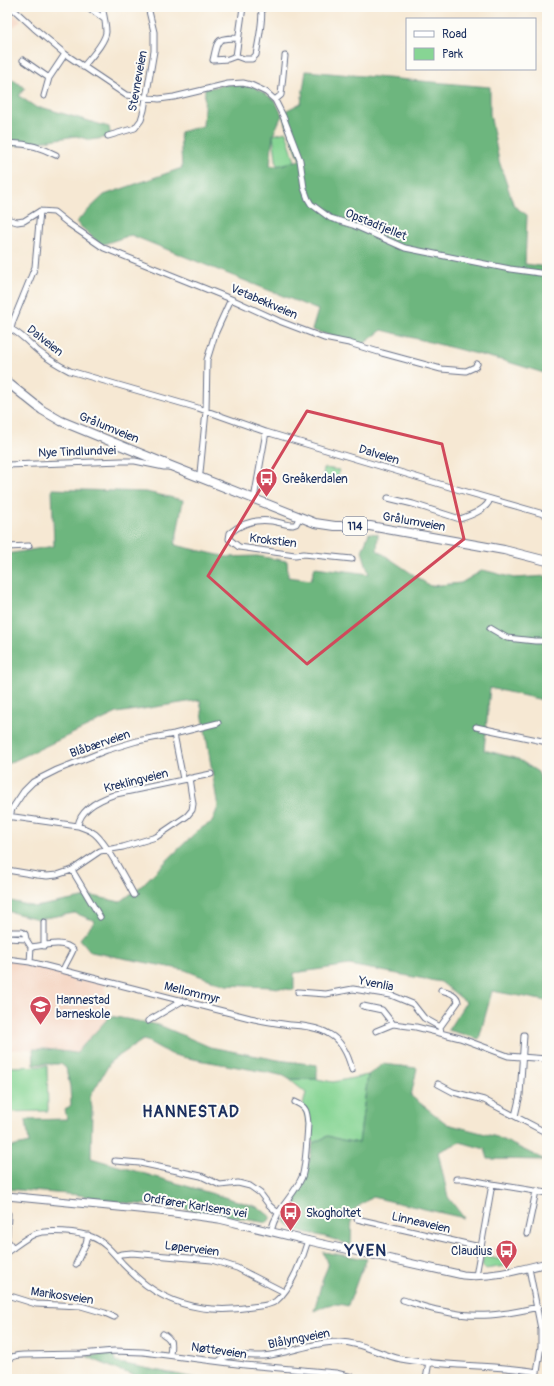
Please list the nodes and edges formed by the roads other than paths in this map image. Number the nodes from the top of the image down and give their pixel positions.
1 (11, 7) edge
2 (88, 7) edge
3 (102, 7) edge
4 (148, 7) edge
5 (243, 7) edge
6 (261, 7) edge
7 (104, 19) junction
8 (238, 38) junction
9 (65, 54) junction
10 (236, 56) junction
11 (285, 56) dead end
12 (23, 60) dead end
13 (83, 66) junction
14 (49, 78) junction
15 (44, 96) dead end
16 (146, 98) junction
17 (275, 100) junction
18 (108, 136) dead end
19 (7, 144) edge
20 (56, 154) dead end
21 (40, 211) junction
22 (7, 219) edge
23 (547, 274) edge
24 (231, 299) junction
25 (477, 364) dead end
26 (7, 382) edge
27 (206, 411) junction
28 (266, 432) junction
29 (7, 465) edge
30 (171, 466) junction
31 (200, 473) dead end
32 (388, 498) dead end
33 (254, 499) junction
34 (490, 499) junction
35 (547, 515) edge
36 (300, 517) junction
37 (30, 546) dead end
38 (7, 547) edge
39 (352, 559) dead end
40 (547, 561) edge
41 (490, 628) dead end
42 (547, 641) edge
43 (218, 723) dead end
44 (476, 727) dead end
45 (174, 734) junction
46 (547, 742) edge
47 (211, 774) dead end
48 (186, 779) junction
49 (8, 817) edge
50 (78, 826) junction
51 (106, 849) junction
52 (7, 870) edge
53 (72, 870) junction
54 (134, 895) dead end
55 (100, 917) dead end
56 (44, 922) dead end
57 (7, 932) edge
58 (7, 938) edge
59 (26, 939) junction
60 (44, 946) junction
61 (31, 947) junction
62 (7, 959) edge
63 (30, 962) junction
64 (63, 970) junction
65 (441, 990) dead end
66 (298, 992) dead end
67 (182, 1001) junction
68 (363, 1006) dead end
69 (148, 1021) dead end
70 (393, 1024) junction
71 (441, 1030) junction
72 (376, 1031) dead end
73 (524, 1036) dead end
74 (523, 1058) junction
75 (547, 1059) edge
76 (352, 1070) dead end
77 (438, 1084) dead end
78 (295, 1102) dead end
79 (515, 1116) junction
80 (547, 1133) edge
81 (115, 1161) dead end
82 (456, 1179) dead end
83 (492, 1184) junction
84 (536, 1191) junction
85 (547, 1193) edge
86 (7, 1196) edge
87 (278, 1213) junction
88 (8, 1214) edge
89 (357, 1219) dead end
90 (272, 1231) junction
91 (527, 1234) dead end
92 (7, 1235) edge
93 (88, 1235) junction
94 (7, 1240) edge
95 (308, 1240) junction
96 (480, 1247) junction
97 (13, 1248) junction
98 (7, 1252) edge
99 (116, 1256) junction
100 (76, 1264) dead end
101 (547, 1264) edge
102 (529, 1268) junction
103 (473, 1276) junction
104 (284, 1292) junction
105 (7, 1296) edge
106 (403, 1300) dead end
107 (538, 1307) junction
108 (114, 1317) dead end
109 (540, 1322) junction
110 (547, 1322) edge
111 (163, 1334) dead end
112 (170, 1355) junction
113 (7, 1361) edge
114 (219, 1361) junction
115 (429, 1362) junction
116 (537, 1372) junction
117 (360, 1379) edge
118 (426, 1379) edge
119 (536, 1379) edge

1 - 9 street, Opstadfjellet
2 - 7 street
3 - 7 street
4 - 16 street, Stevneveien
5 - 8 street
6 - 10 street
7 - 13 street
8 - 10 street
8 - 10 street
9 - 13 street, Opstadfjellet
9 - 14 street
11 - 17 street
12 - 14 street
13 - 16 street, Opstadfjellet
14 - 15 street
16 - 17 street, Opstadfjellet
16 - 18 street, Stevneveien
17 - 23 street, Opstadfjellet
19 - 20 street
21 - 22 street
21 - 24 street, Vetabekkveien
21 - 27 street, Dalveien
24 - 25 street, Vetabekkveien
24 - 27 street
26 - 30 main road, Grålumveien / 114
27 - 28 street, Dalveien
27 - 31 street
28 - 33 street
28 - 34 street, Dalveien
29 - 30 street, Nye Tindlundvei
30 - 33 main road, Grålumveien / 114
32 - 34 street
33 - 36 main road, Grålumveien / 114
34 - 35 street, Dalveien
36 - 39 street, Krokstien
36 - 40 main road, Grålumveien / 114
37 - 38 street
41 - 42 street
43 - 45 street, Blåbærveien
44 - 46 street
45 - 48 street
45 - 49 street, Blåbærveien
47 - 48 street, Kreklingveien
48 - 50 street, Kreklingveien
48 - 51 street
49 - 50 street
50 - 51 street
51 - 53 street
51 - 54 street
52 - 53 street
53 - 55 street
56 - 60 street
57 - 59 street
58 - 59 street
59 - 61 street
60 - 61 street
60 - 64 street
61 - 63 street
62 - 63 street, Mellommyr
63 - 64 street, Mellommyr
64 - 67 street, Mellommyr
65 - 71 street
66 - 71 street, Yvenlia
67 - 69 street
67 - 76 street, Mellommyr
68 - 70 street, Yvenlia
70 - 71 street, Yvenlia
70 - 72 street, Yvenlia
71 - 74 street, Yvenlia
73 - 74 street
74 - 75 street, Yvenlia
74 - 79 street
77 - 79 street
78 - 87 street
79 - 80 street
81 - 87 street
82 - 83 street
83 - 84 street
83 - 96 street
84 - 85 street
84 - 91 street
86 - 90 street, Ordfører Karlsens vei
87 - 90 street
88 - 92 street
89 - 96 street, Linneaveien
90 - 95 street, Ordfører Karlsens vei
93 - 97 street
93 - 99 street
93 - 100 street
94 - 97 street
95 - 103 street, Ordfører Karlsens vei
95 - 104 street
96 - 103 street
97 - 98 street
99 - 104 street, Løperveien
99 - 104 street
101 - 102 street, Ordfører Karlsens vei
102 - 103 street, Ordfører Karlsens vei
102 - 107 street
105 - 108 street, Marikosveien
106 - 107 street
107 - 109 street
109 - 110 street
109 - 116 street
111 - 112 street
112 - 113 street, Nøtteveien
112 - 114 street, Nøtteveien
114 - 115 street, Blålyngveien
114 - 117 street, Nøtteveien
115 - 116 street, Blålyngveien
115 - 118 street
116 - 119 street

